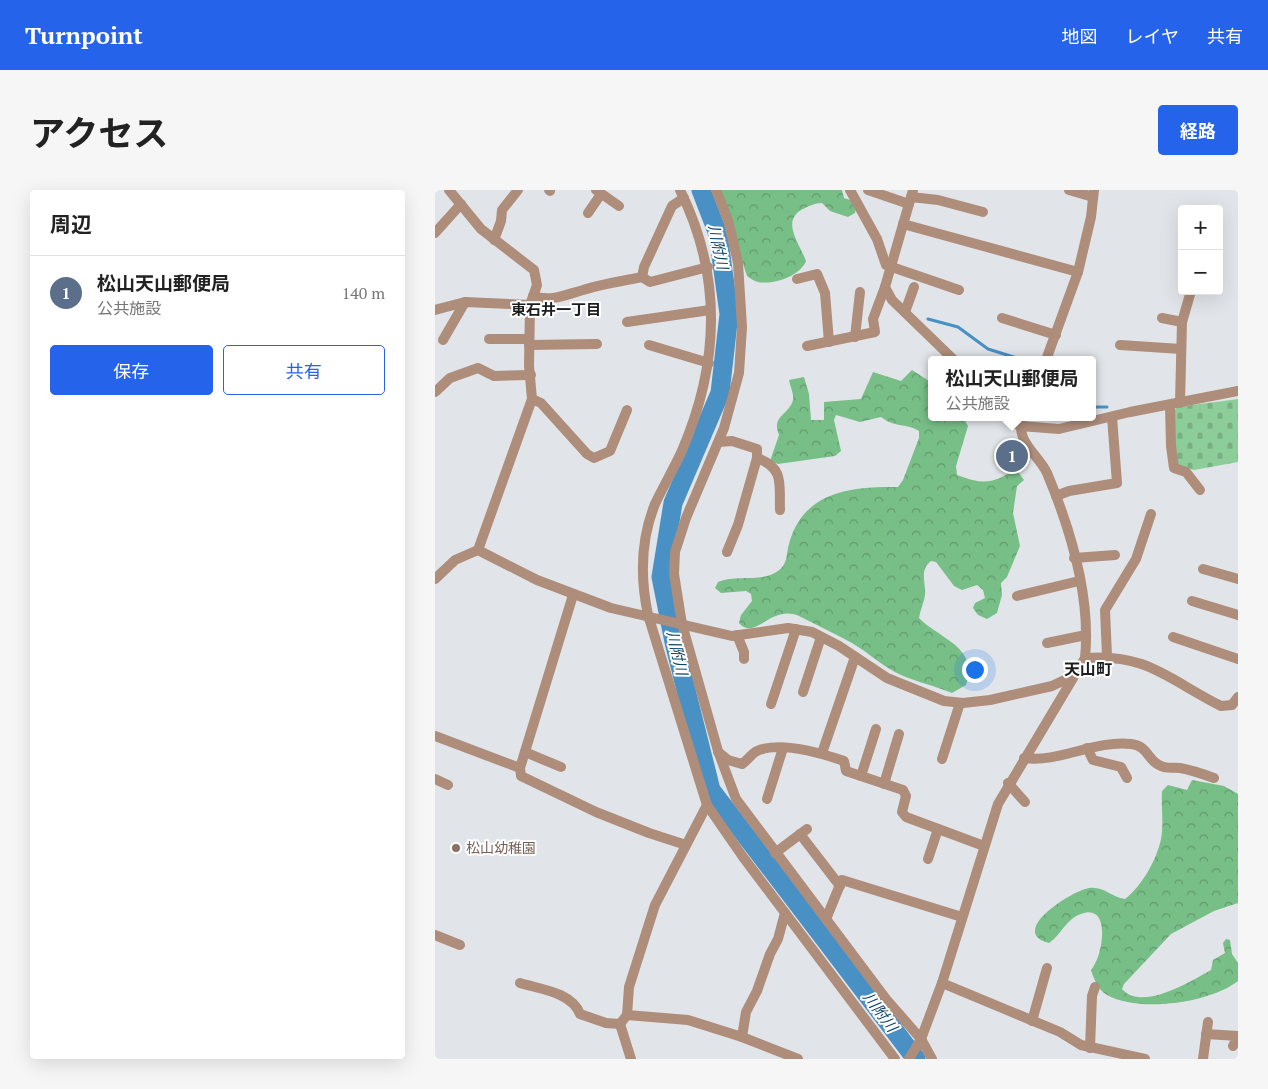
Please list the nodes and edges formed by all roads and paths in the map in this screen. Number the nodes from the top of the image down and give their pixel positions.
1 (449, 190) edge
2 (716, 190) edge
3 (850, 190) edge
4 (868, 190) edge
5 (1069, 190) edge
6 (514, 191) edge
7 (598, 192) edge
8 (1094, 193) edge
9 (682, 194) edge
10 (911, 197) edge
11 (461, 204) junction
12 (619, 206) dead end
13 (983, 212) dead end
14 (588, 213) dead end
15 (903, 224) junction
16 (435, 233) edge
17 (493, 240) junction
18 (708, 266) junction
19 (890, 268) junction
20 (1078, 272) junction
21 (643, 279) junction
22 (797, 279) dead end
23 (914, 286) dead end
24 (885, 287) junction
25 (959, 290) dead end
26 (644, 292) dead end
27 (860, 292) dead end
28 (1190, 295) edge
29 (531, 300) junction
30 (465, 302) junction
31 (435, 310) edge
32 (710, 310) junction
33 (905, 312) junction
34 (1002, 318) dead end
35 (1162, 318) dead end
36 (627, 322) dead end
37 (1183, 322) junction
38 (1055, 335) junction
39 (855, 337) junction
40 (489, 339) dead end
41 (443, 340) dead end
42 (529, 342) junction
43 (829, 342) junction
44 (597, 344) dead end
45 (649, 345) dead end
46 (1119, 345) dead end
47 (807, 346) dead end
48 (1181, 349) junction
49 (950, 356) edge
50 (1047, 356) edge
51 (709, 363) junction
52 (531, 374) junction
53 (1238, 391) edge
54 (435, 392) edge
55 (532, 399) junction
56 (1175, 404) junction
57 (627, 410) dead end
58 (1112, 417) junction
59 (1021, 421) edge
60 (1094, 421) edge
61 (1096, 421) edge
62 (719, 442) junction
63 (757, 458) junction
64 (1200, 490) dead end
65 (1056, 496) junction
66 (780, 510) dead end
67 (1151, 514) dead end
68 (478, 550) junction
69 (727, 552) dead end
70 (1115, 555) dead end
71 (1074, 558) junction
72 (1203, 569) dead end
73 (435, 579) edge
74 (1238, 579) edge
75 (1079, 580) junction
76 (573, 595) junction
77 (1017, 596) dead end
78 (1192, 601) dead end
79 (650, 616) junction
80 (1238, 616) edge
81 (679, 624) junction
82 (796, 629) junction
83 (1087, 635) junction
84 (737, 636) junction
85 (821, 637) junction
86 (1173, 637) dead end
87 (1047, 642) dead end
88 (1107, 656) junction
89 (855, 658) junction
90 (1085, 658) junction
91 (744, 659) dead end
92 (1238, 659) edge
93 (1073, 676) junction
94 (803, 692) dead end
95 (1238, 697) edge
96 (960, 703) junction
97 (771, 704) dead end
98 (876, 729) dead end
99 (899, 734) dead end
100 (435, 736) edge
101 (783, 748) junction
102 (1087, 748) junction
103 (717, 751) junction
104 (525, 752) junction
105 (822, 753) junction
106 (946, 755) dead end
107 (1024, 758) junction
108 (561, 767) dead end
109 (520, 768) junction
110 (861, 776) junction
111 (1127, 778) dead end
112 (1214, 778) dead end
113 (435, 779) edge
114 (1008, 783) junction
115 (884, 784) junction
116 (448, 785) dead end
117 (767, 799) dead end
118 (1025, 802) dead end
119 (707, 805) junction
120 (938, 829) junction
121 (686, 845) junction
122 (984, 846) junction
123 (775, 853) junction
124 (927, 859) dead end
125 (840, 886) junction
126 (785, 913) junction
127 (962, 917) junction
128 (826, 919) junction
129 (435, 934) edge
130 (460, 945) dead end
131 (1047, 968) dead end
132 (519, 983) dead end
133 (942, 983) junction
134 (1095, 987) dead end
135 (627, 1015) junction
136 (1032, 1021) junction
137 (1208, 1022) dead end
138 (620, 1024) junction
139 (1206, 1034) junction
140 (742, 1037) junction
141 (919, 1042) junction
142 (1233, 1046) dead end
143 (1090, 1048) junction
144 (631, 1059) edge
145 (798, 1059) edge
146 (895, 1059) edge
147 (909, 1059) edge
148 (932, 1059) edge
149 (1145, 1059) edge
150 (1203, 1059) edge

1 - 11 street
2 - 62 street
3 - 19 street
4 - 10 street
5 - 8 street
6 - 17 street
7 - 12 street
7 - 14 street
8 - 20 street
9 - 18 street
9 - 21 street
10 - 13 street
10 - 15 street
11 - 16 street
11 - 17 street
15 - 19 street
15 - 20 street
17 - 29 street
18 - 21 street
18 - 32 street
19 - 24 street
19 - 25 street
20 - 38 street
21 - 26 street
21 - 29 street
22 - 43 street
23 - 33 street
24 - 33 street
24 - 39 street
27 - 39 street
28 - 37 street
29 - 30 street
29 - 42 street
30 - 31 street
30 - 41 street
32 - 36 street
32 - 51 street
33 - 49 street
34 - 38 street
35 - 37 street
37 - 48 street
38 - 50 street
39 - 43 street
40 - 42 street
42 - 44 street
42 - 52 street
43 - 47 street
45 - 51 street
46 - 48 street
48 - 56 street
51 - 79 street
52 - 54 street
52 - 55 street
53 - 56 street
55 - 57 street
55 - 68 street
56 - 58 street
56 - 64 street
58 - 61 street
58 - 65 street
59 - 60 street
59 - 65 street
62 - 63 street
62 - 81 street
63 - 66 street
63 - 69 street
65 - 71 street
67 - 88 street
68 - 73 street
68 - 76 street
70 - 71 street
71 - 75 street
72 - 74 street
75 - 77 street
75 - 83 street
76 - 79 street
76 - 104 street
78 - 80 street
79 - 81 street
79 - 119 street
81 - 84 street
81 - 103 street
82 - 84 street
82 - 85 street
82 - 97 street
83 - 87 street
83 - 90 street
84 - 91 street
85 - 89 street
85 - 94 street
86 - 92 street
88 - 90 street
88 - 95 street
89 - 96 street
89 - 105 street
90 - 93 street
93 - 96 street
93 - 107 street
96 - 106 street
98 - 110 street
99 - 115 street
100 - 109 street
101 - 103 street
101 - 105 street
101 - 117 street
102 - 107 street
102 - 111 street
102 - 112 street
103 - 123 street
104 - 108 street
104 - 109 street
105 - 110 street
107 - 114 street
109 - 121 street
110 - 115 street
113 - 116 street
114 - 118 street
114 - 122 street
115 - 120 street
119 - 121 street
119 - 126 street
120 - 122 street
120 - 124 street
121 - 135 street
122 - 127 street
123 - 125 street
123 - 128 street
125 - 127 street
125 - 128 street
126 - 140 street
126 - 146 street
127 - 133 street
128 - 141 street
129 - 130 street
131 - 136 street
132 - 138 street
133 - 136 street
133 - 141 street
134 - 143 street
135 - 138 street
135 - 140 street
136 - 143 street
137 - 139 street
138 - 144 street
139 - 142 street
139 - 150 street
140 - 145 street
141 - 147 street
141 - 148 street
143 - 149 street

